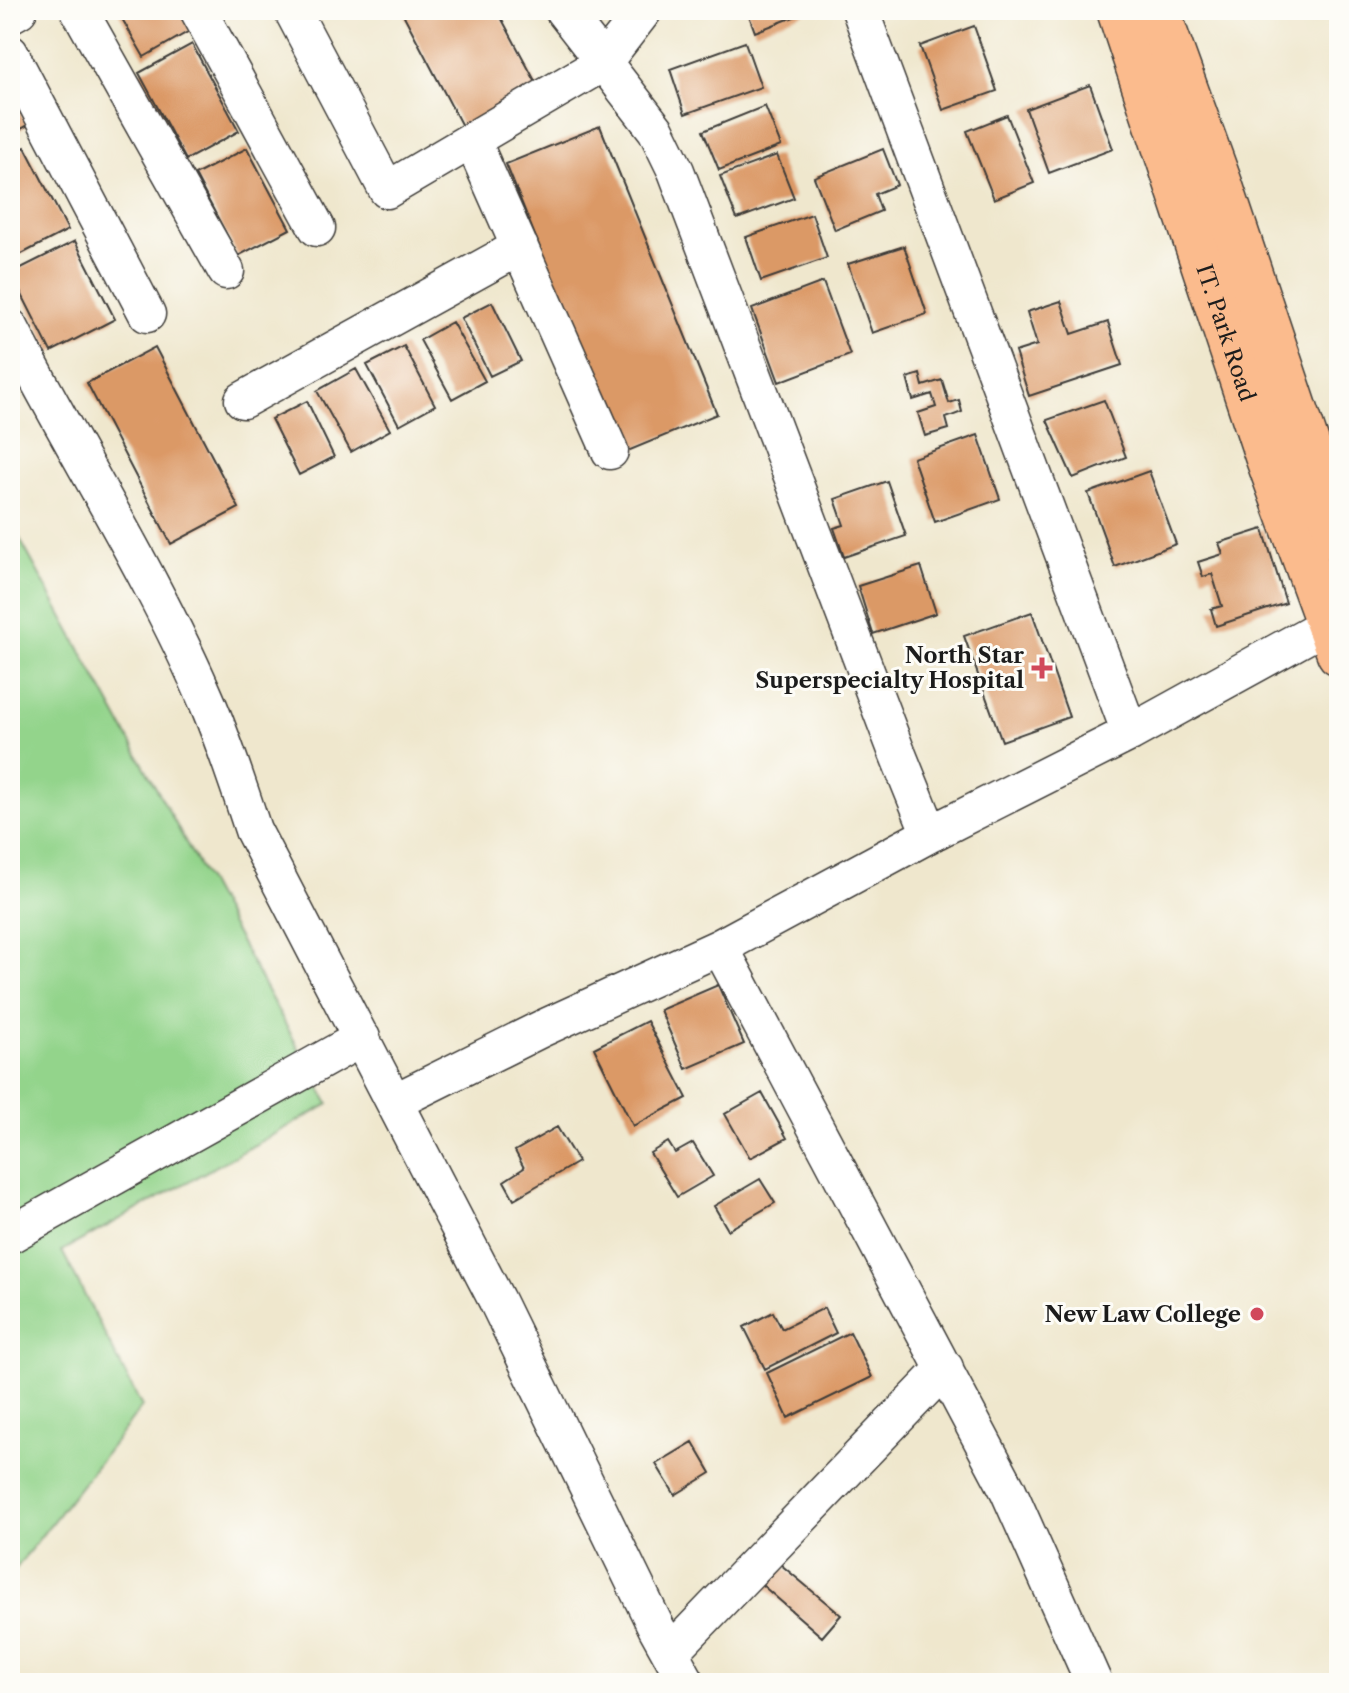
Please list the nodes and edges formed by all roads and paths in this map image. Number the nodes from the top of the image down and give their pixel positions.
1 (19, 10) edge
2 (79, 10) edge
3 (198, 10) edge
4 (292, 10) edge
5 (563, 10) edge
6 (644, 10) edge
7 (860, 10) edge
8 (1119, 10) edge
9 (1157, 10) edge
10 (10, 15) edge
11 (10, 53) edge
12 (603, 63) junction
13 (473, 142) junction
14 (317, 228) dead end
15 (520, 247) junction
16 (226, 271) dead end
17 (147, 314) dead end
18 (10, 327) edge
19 (243, 400) dead end
20 (610, 451) dead end
21 (1339, 539) edge
22 (1336, 632) edge
23 (1130, 733) junction
24 (930, 834) junction
25 (720, 947) junction
26 (362, 1038) junction
27 (394, 1102) junction
28 (10, 1235) edge
29 (945, 1368) junction
30 (679, 1668) edge
31 (1094, 1683) edge

1 - 10 street
2 - 16 street
3 - 14 street
4 - 13 street
5 - 12 street
6 - 12 street
7 - 23 street
8 - 22 main road, IT. Park Road
9 - 21 main road, IT. Park Road
11 - 17 street
12 - 13 street
12 - 24 street
13 - 15 street
15 - 19 street
15 - 20 street
18 - 26 street
22 - 23 street
23 - 24 street
24 - 25 street
25 - 27 street
25 - 29 street
26 - 27 street
26 - 28 street
27 - 30 street
29 - 30 street
29 - 31 street

